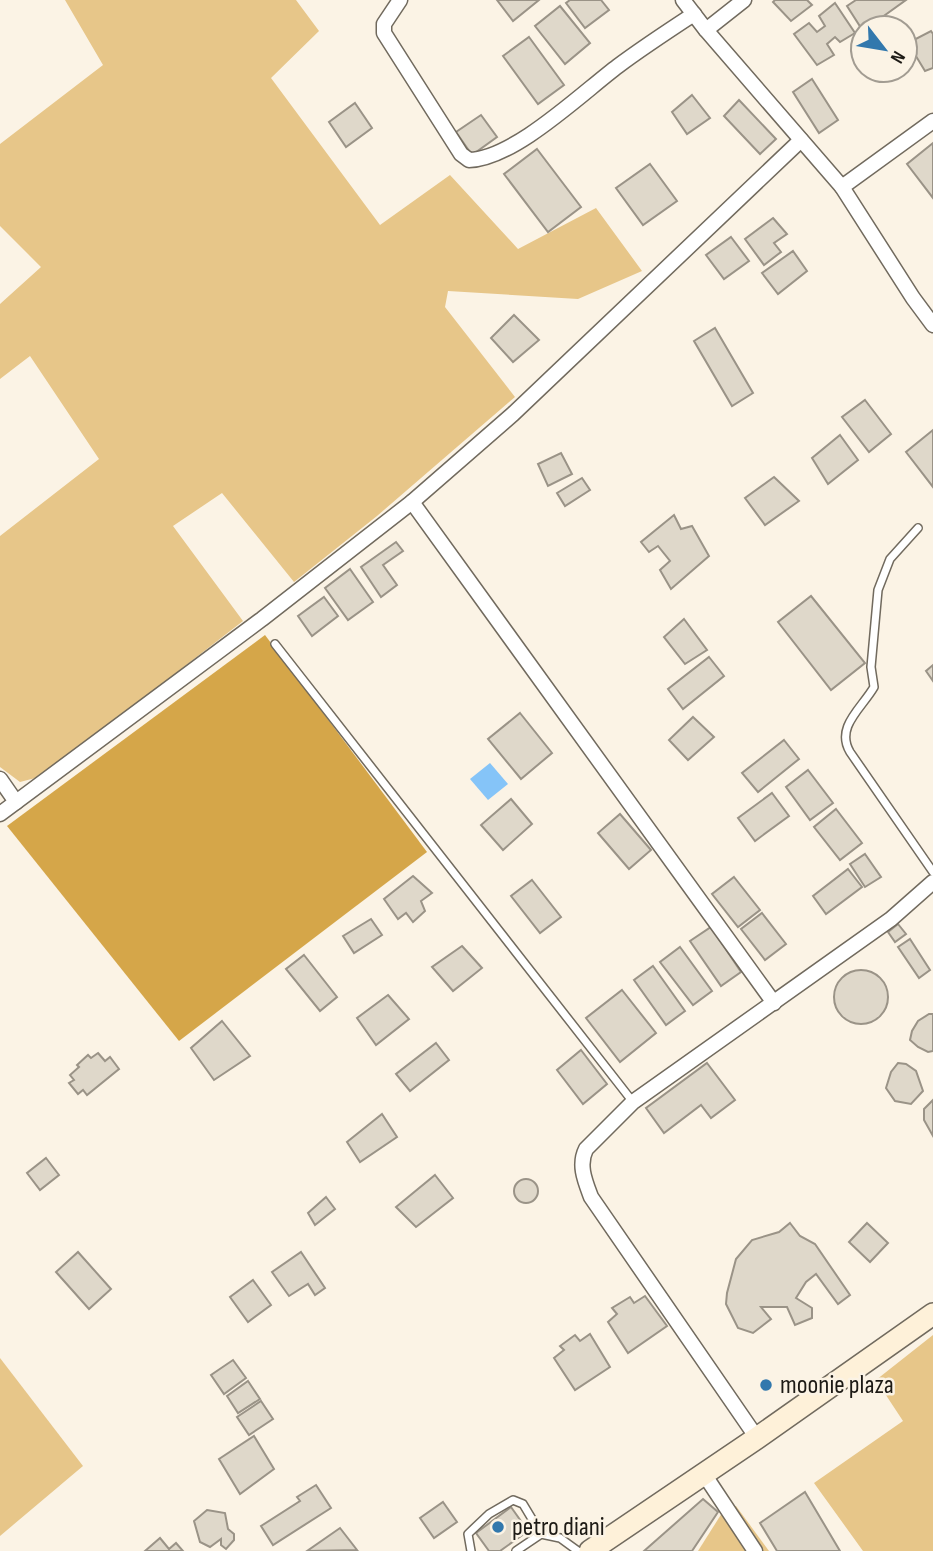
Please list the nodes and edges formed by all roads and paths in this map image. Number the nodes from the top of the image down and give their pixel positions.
1 (400, 0) edge
2 (683, 0) edge
3 (744, 0) edge
4 (694, 14) junction
5 (706, 30) junction
6 (933, 121) edge
7 (801, 140) junction
8 (842, 187) junction
9 (933, 325) edge
10 (412, 502) junction
11 (918, 528) dead end
12 (275, 644) dead end
13 (0, 779) edge
14 (16, 802) junction
15 (0, 814) edge
16 (933, 872) edge
17 (933, 882) edge
18 (774, 1003) junction
19 (633, 1102) junction
20 (933, 1314) edge
21 (757, 1438) junction
22 (704, 1474) junction
23 (541, 1534) junction
24 (471, 1551) edge
25 (516, 1551) edge
26 (578, 1551) edge
27 (590, 1551) edge
28 (755, 1551) edge

1 - 4 street
2 - 4 street
3 - 5 street
4 - 5 street
5 - 7 street
6 - 8 street
7 - 8 street
7 - 10 street
8 - 9 street
10 - 14 street
10 - 18 street
11 - 16 lane
12 - 19 lane
13 - 14 street
14 - 15 street
17 - 18 street
18 - 19 street
19 - 21 street
20 - 21 main road
21 - 22 main road
22 - 27 main road
22 - 28 street
23 - 24 lane
23 - 25 lane
23 - 26 lane

